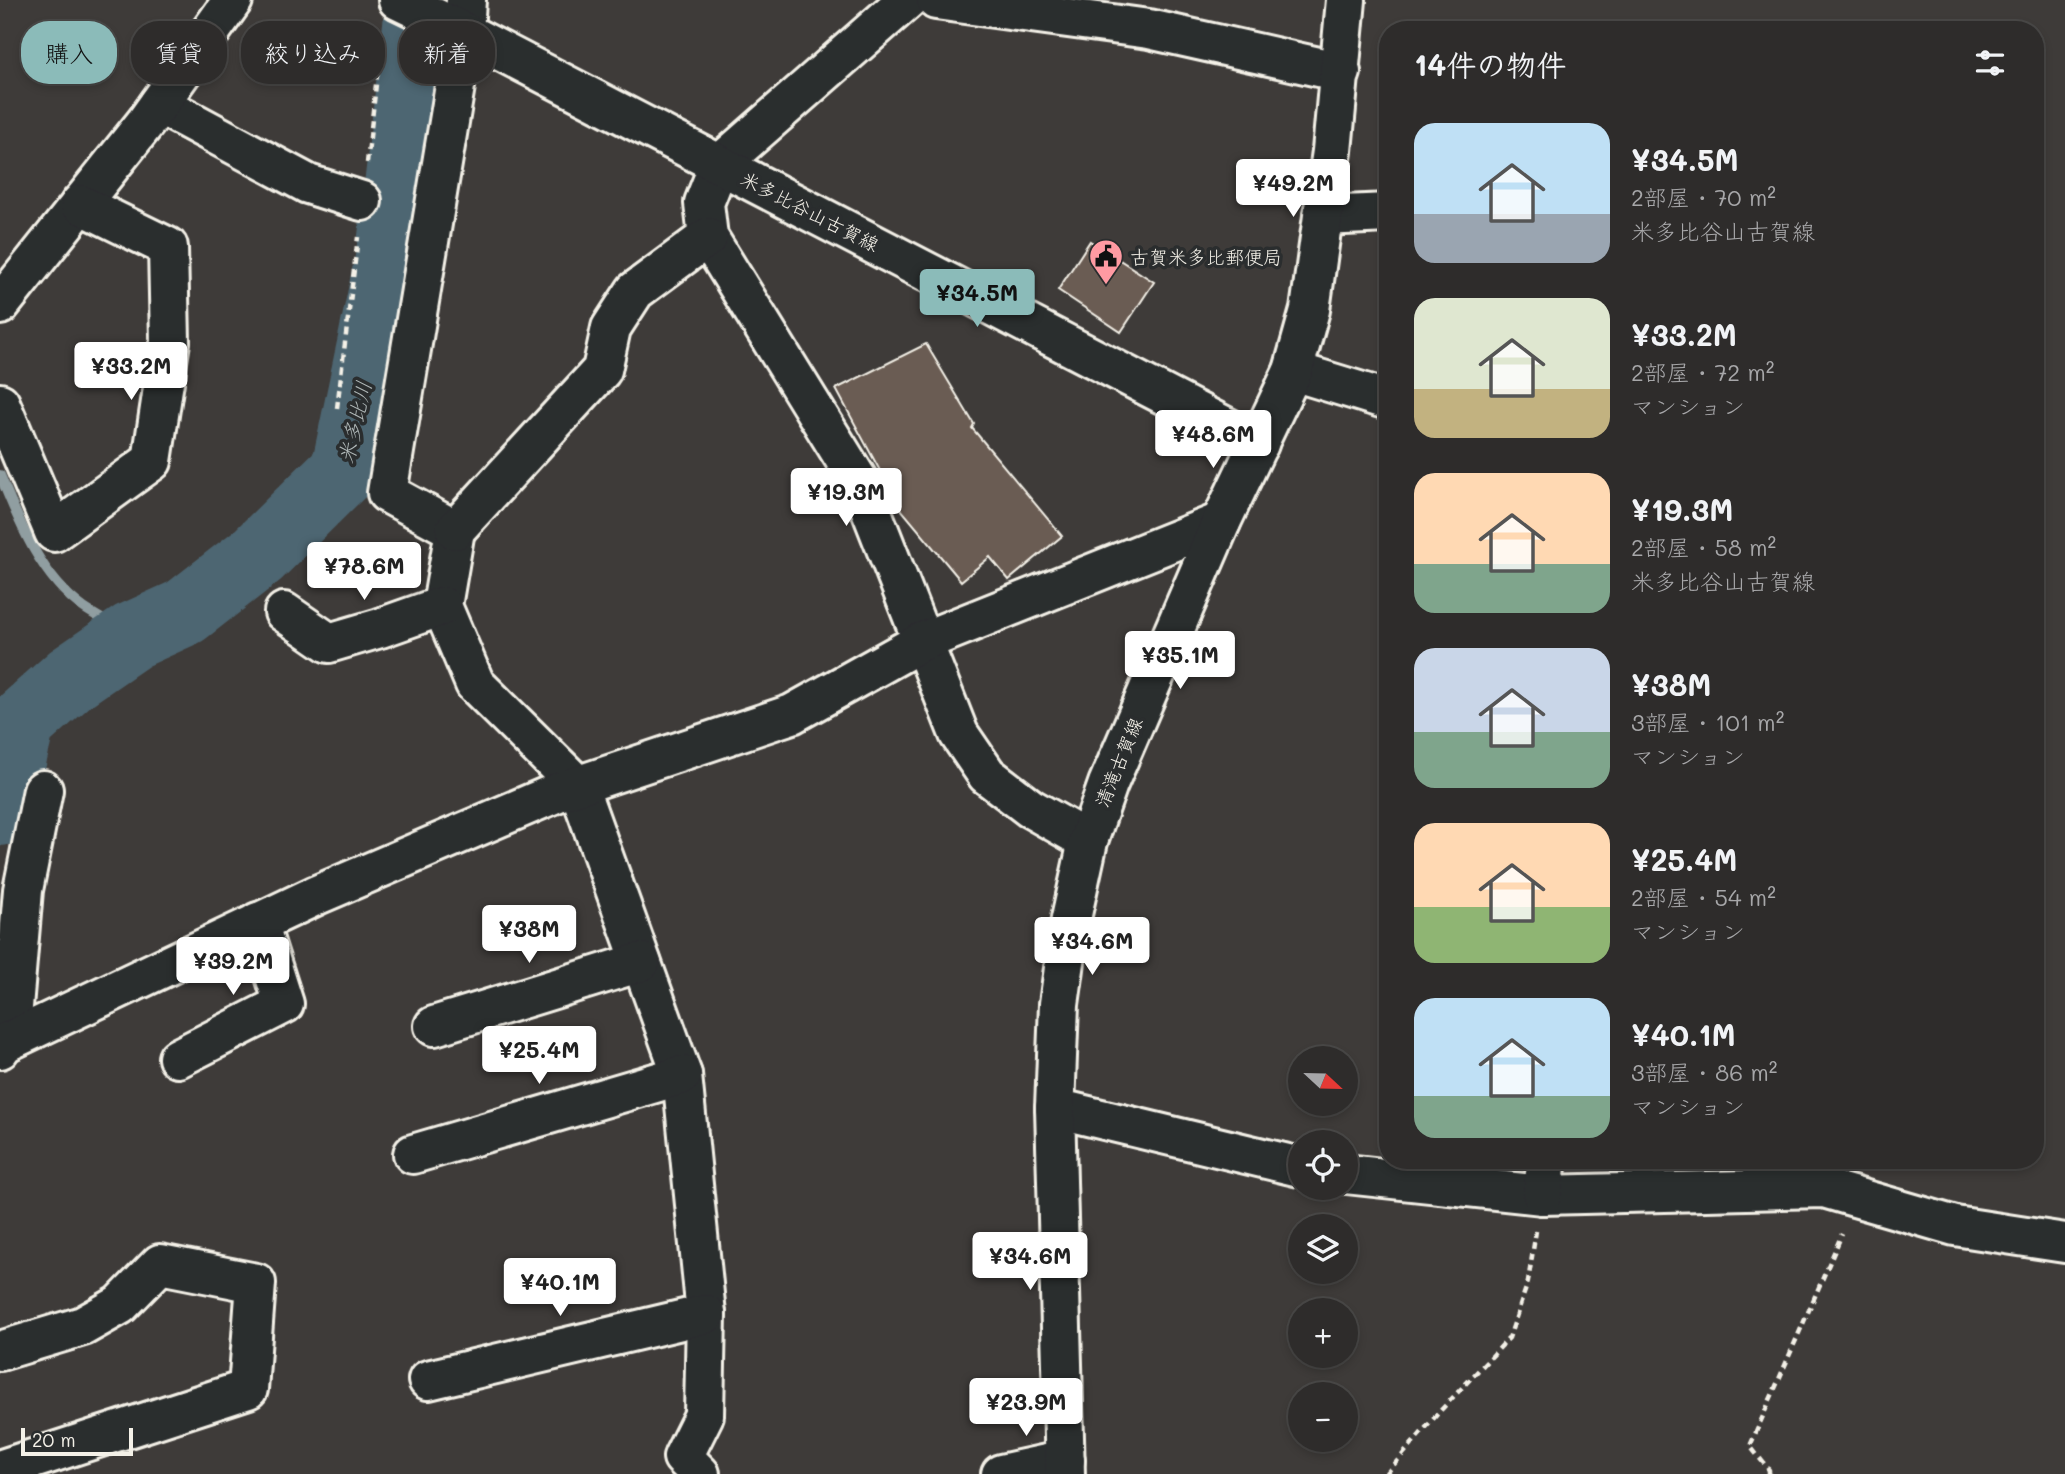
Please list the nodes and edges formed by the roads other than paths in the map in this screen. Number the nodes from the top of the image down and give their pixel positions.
1 (233, 0) edge
2 (398, 0) edge
3 (907, 0) edge
4 (936, 0) edge
5 (1346, 0) edge
6 (460, 19) edge
7 (1341, 72) junction
8 (159, 104) junction
9 (719, 165) junction
10 (362, 201) dead end
11 (80, 204) junction
12 (1379, 213) edge
13 (1323, 216) junction
14 (708, 237) junction
15 (0, 304) edge
16 (1293, 371) junction
17 (1379, 397) edge
18 (0, 403) edge
19 (1259, 444) junction
20 (1221, 522) junction
21 (455, 530) junction
22 (442, 606) junction
23 (284, 612) dead end
24 (921, 642) junction
25 (578, 786) junction
26 (43, 790) dead end
27 (1088, 841) junction
28 (258, 922) junction
29 (641, 961) junction
30 (434, 1026) dead end
31 (1, 1046) edge
32 (178, 1058) dead end
33 (682, 1075) junction
34 (1055, 1108) junction
35 (413, 1154) dead end
36 (1288, 1164) edge
37 (1358, 1174) edge
38 (1545, 1178) edge
39 (2064, 1246) edge
40 (706, 1314) junction
41 (0, 1351) edge
42 (428, 1380) dead end
43 (1065, 1467) edge
44 (684, 1468) edge
45 (2, 1469) edge
46 (1001, 1474) edge

1 - 8 street
2 - 6 street, 米多比谷山古賀線
3 - 9 street
4 - 7 street
5 - 7 street, 清滝古賀線
6 - 9 street, 米多比谷山古賀線
6 - 21 street
7 - 13 street, 清滝古賀線
8 - 10 street
8 - 11 street
9 - 14 street
9 - 19 street, 米多比谷山古賀線
11 - 15 street
11 - 18 street
12 - 13 street
13 - 16 street, 清滝古賀線
14 - 21 street
14 - 24 street
16 - 17 street
16 - 19 street, 清滝古賀線
19 - 20 street, 清滝古賀線
20 - 24 street
20 - 27 street, 清滝古賀線
21 - 22 street
22 - 23 street
22 - 25 street
24 - 25 street
24 - 27 street
25 - 28 street
25 - 29 street
26 - 31 street
27 - 34 street, 清滝古賀線
28 - 31 street
28 - 32 street
29 - 30 street
29 - 33 street
33 - 35 street
33 - 40 street
34 - 36 street
34 - 43 street, 清滝古賀線
37 - 38 street
38 - 39 street
40 - 42 street
40 - 44 street
41 - 45 street
43 - 46 street

